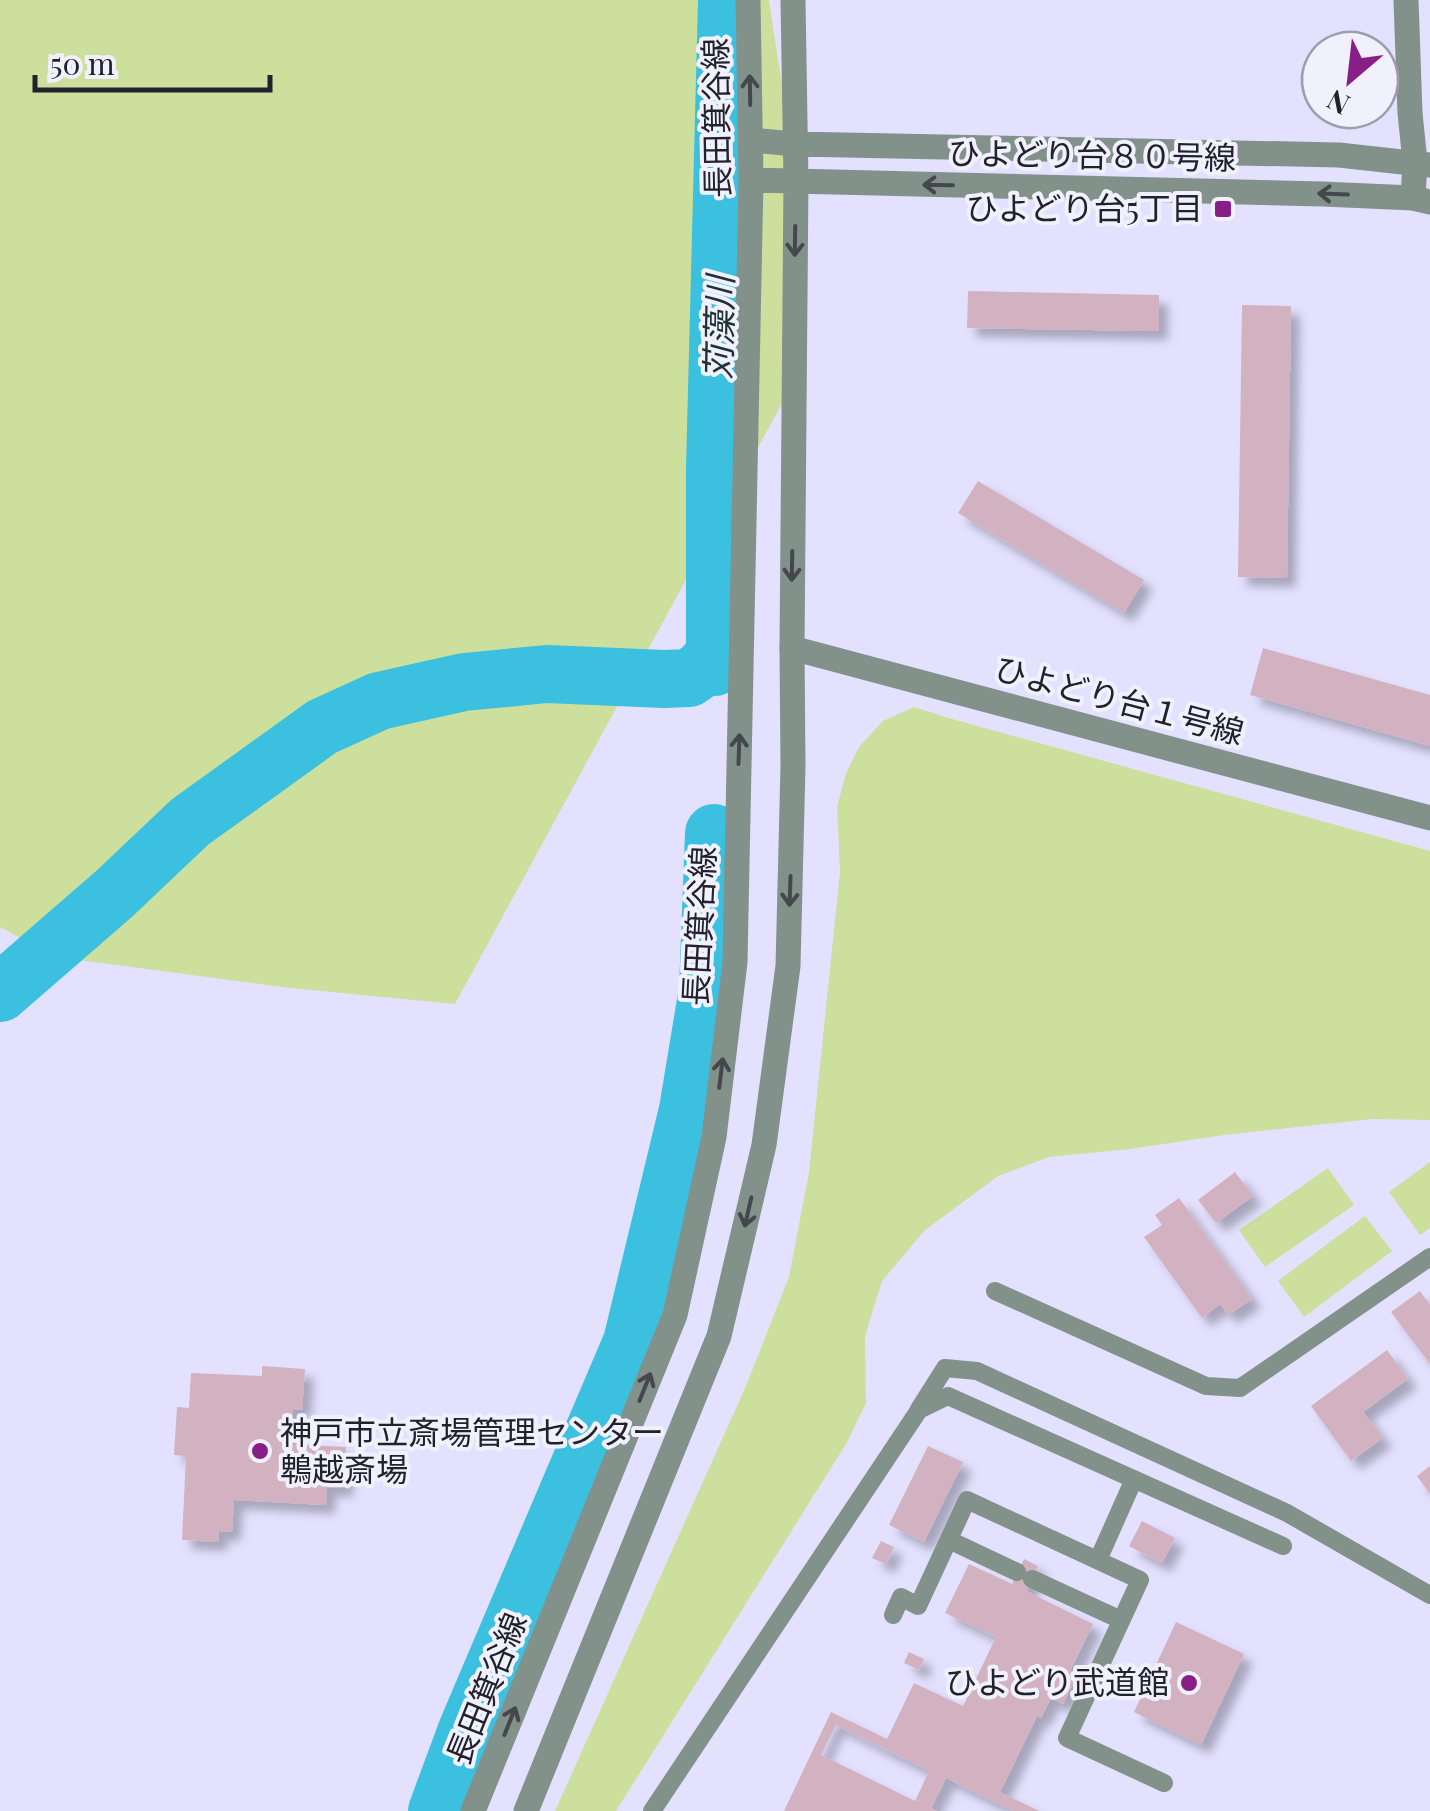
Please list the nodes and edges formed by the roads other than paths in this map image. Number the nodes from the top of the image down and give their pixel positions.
1 (748, 0) edge
2 (793, 0) edge
3 (1406, 0) edge
4 (752, 140) junction
5 (795, 144) junction
6 (1422, 163) edge
7 (751, 180) junction
8 (796, 181) junction
9 (1422, 200) edge
10 (792, 648) junction
11 (1430, 818) edge
12 (1430, 1257) edge
13 (995, 1291) dead end
14 (919, 1410) junction
15 (1134, 1479) junction
16 (948, 1540) junction
17 (1283, 1546) dead end
18 (1098, 1560) junction
19 (1430, 1595) edge
20 (893, 1615) dead end
21 (1122, 1620) junction
22 (1164, 1783) dead end
23 (473, 1811) edge
24 (526, 1811) edge
25 (652, 1811) edge

4 -> 1 street, 長田箕谷線
2 - 5 street
3 - 6 street
4 - 5 street, ひよどり台８０号線
4 - 7 street, 長田箕谷線
5 - 6 street, ひよどり台８０号線
5 - 8 street
6 - 9 street
7 - 8 street, ひよどり台８０号線
23 -> 7 street, 長田箕谷線
9 -> 8 street, ひよどり台８０号線
8 -> 10 street
10 - 11 street, ひよどり台１号線
10 -> 24 street
12 - 13 lane
14 - 15 lane
14 - 19 lane
14 - 25 lane
15 - 17 lane
15 - 18 lane
16 - 18 lane
16 - 20 lane
16 - 21 lane
18 - 21 lane
21 - 22 lane

